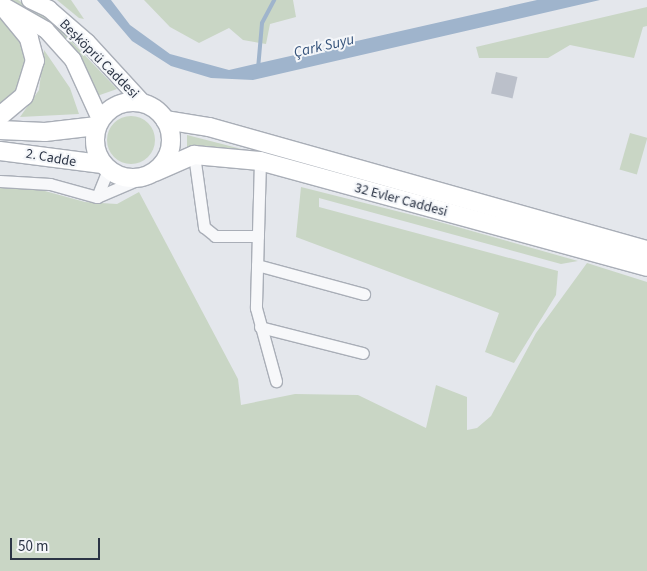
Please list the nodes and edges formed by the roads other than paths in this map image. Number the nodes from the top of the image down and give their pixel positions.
1 (30, 0) edge
2 (0, 4) edge
3 (143, 103) junction
4 (0, 116) edge
5 (165, 120) junction
6 (99, 122) junction
7 (0, 130) edge
8 (0, 151) edge
9 (194, 155) junction
10 (260, 161) junction
11 (105, 167) junction
12 (150, 174) junction
13 (0, 181) edge
14 (97, 197) junction
15 (258, 236) junction
16 (647, 250) edge
17 (257, 265) junction
18 (647, 267) edge
19 (364, 294) dead end
20 (260, 327) junction
21 (363, 353) dead end
22 (276, 381) dead end

1 - 3 main road, Beşköprü Caddesi
2 - 4 main road
2 - 6 main road, Beşköprü Caddesi
3 - 5 main road
3 - 6 main road
5 - 12 main road
5 - 16 main road, 32 Evler Caddesi
6 - 7 main road, 2. Cadde
6 - 11 main road
8 - 11 main road, 2. Cadde
9 - 10 main road, 32 Evler Caddesi
9 - 12 main road, 32 Evler Caddesi
9 - 15 street
10 - 15 street
10 - 18 main road, 32 Evler Caddesi
11 - 12 main road
11 - 14 street
12 - 14 street
13 - 14 street
15 - 17 street
17 - 19 street
17 - 20 street
20 - 21 street
20 - 22 street

